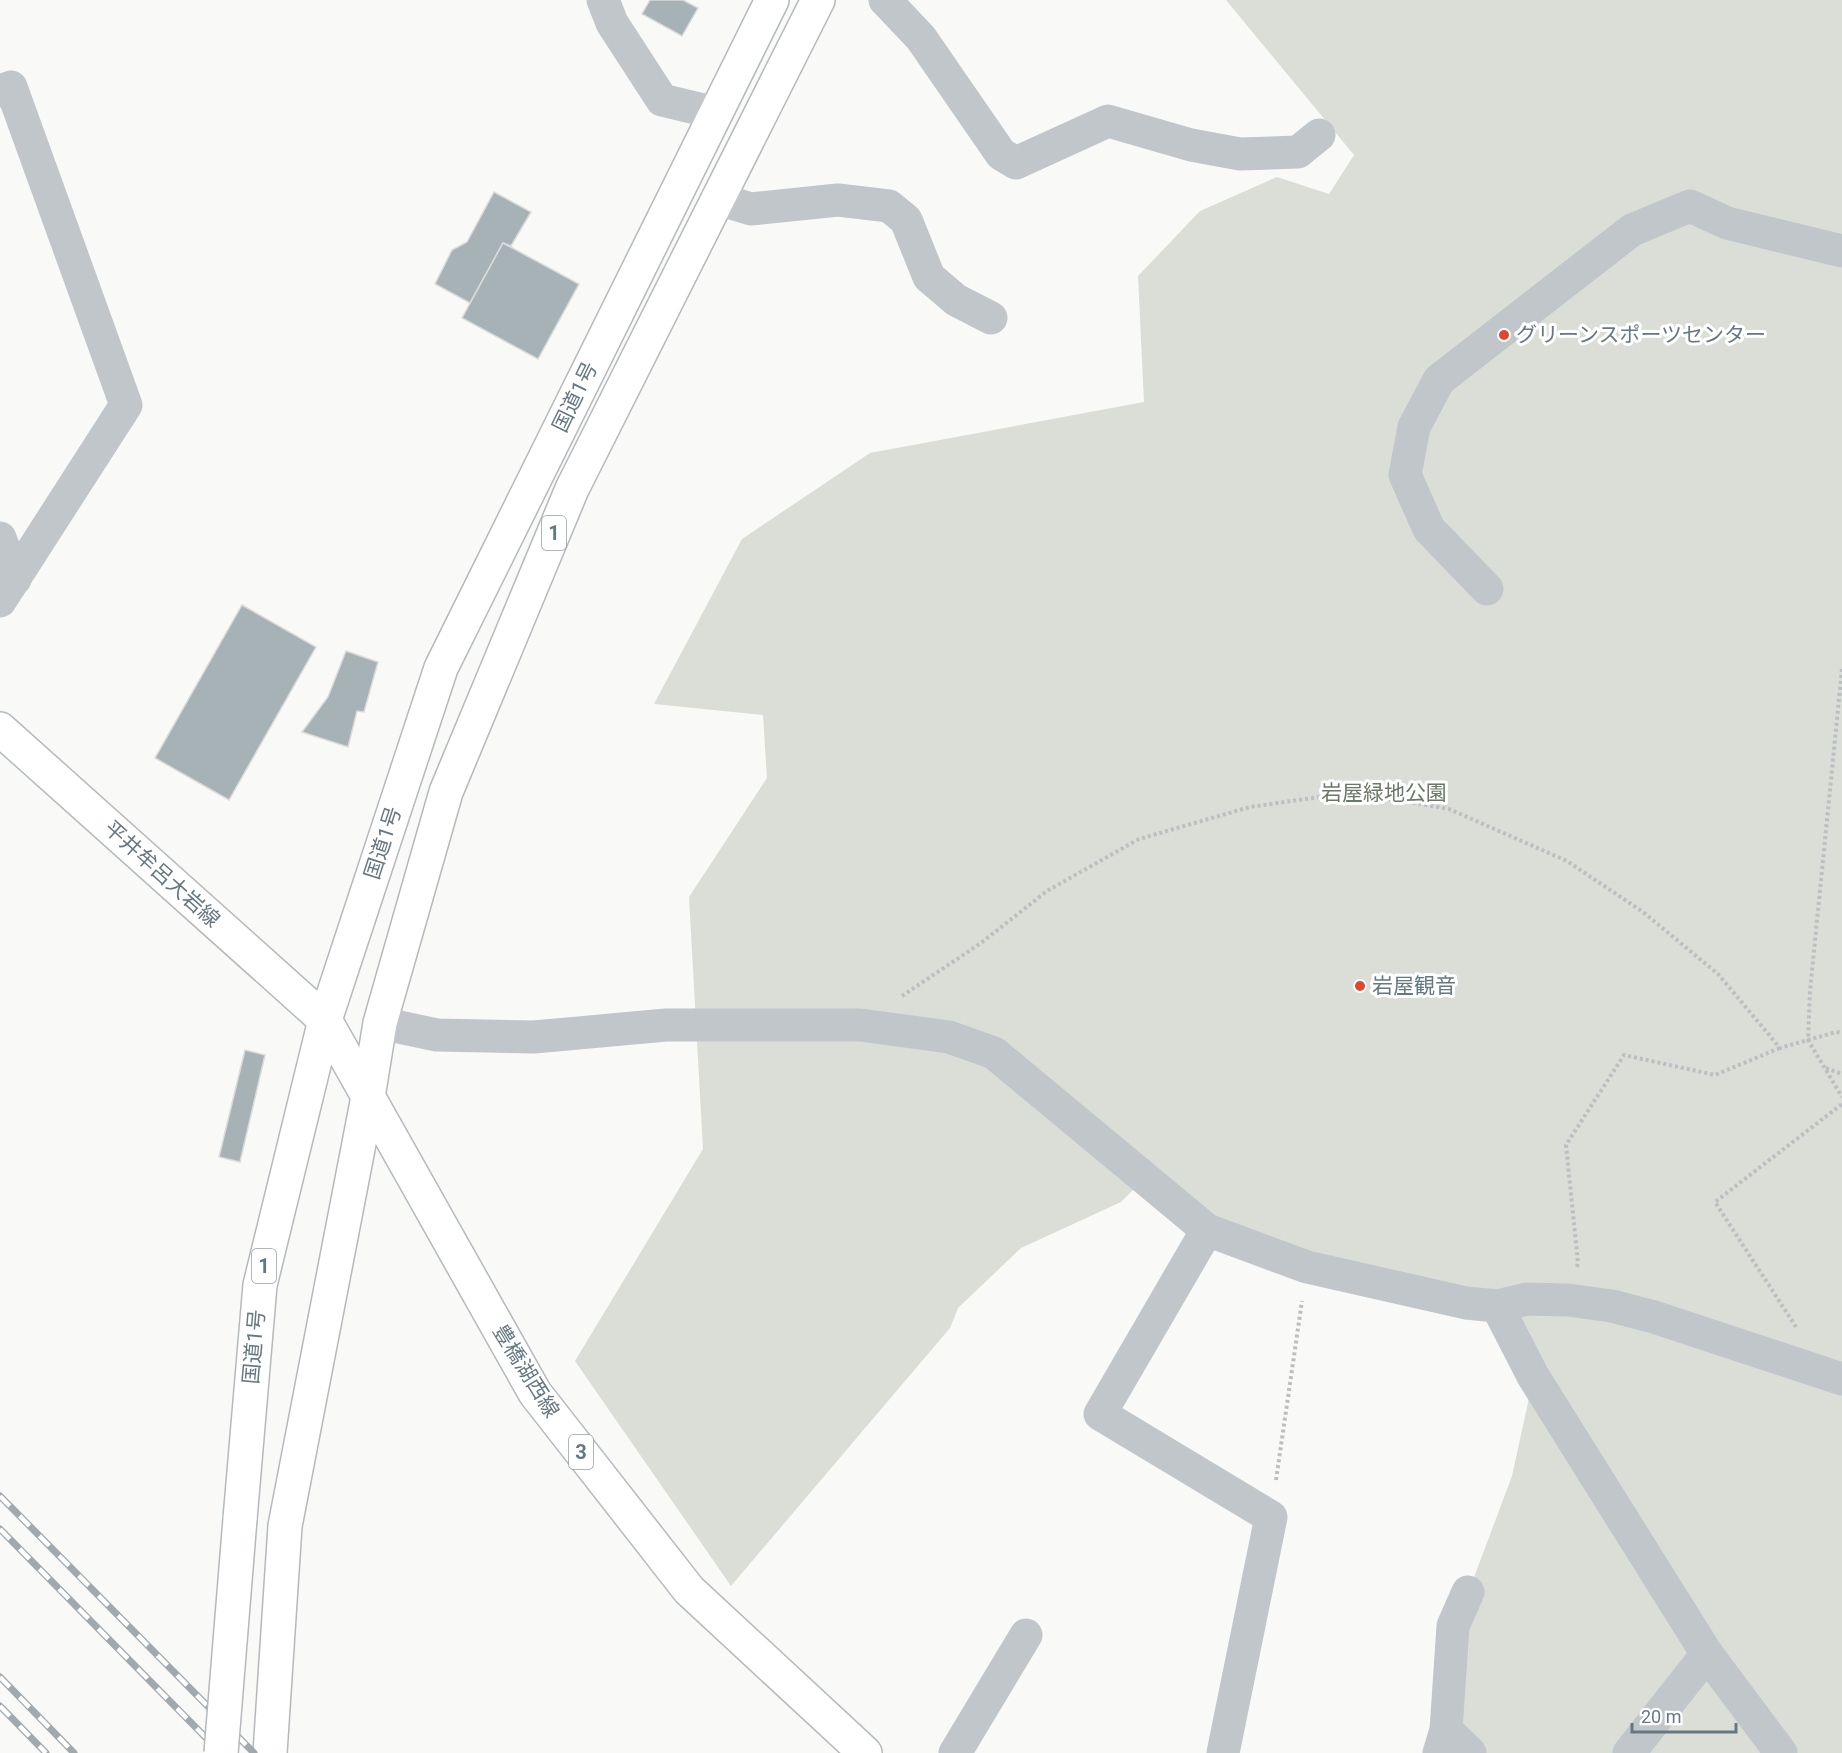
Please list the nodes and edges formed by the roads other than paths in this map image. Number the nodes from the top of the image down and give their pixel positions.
1 (603, 0) edge
2 (772, 0) edge
3 (818, 0) edge
4 (885, 0) edge
5 (0, 91) edge
6 (716, 114) junction
7 (1319, 135) dead end
8 (718, 199) junction
9 (1842, 251) edge
10 (991, 318) dead end
11 (0, 538) edge
12 (1487, 589) dead end
13 (8, 590) edge
14 (0, 729) edge
15 (325, 1020) junction
16 (380, 1023) junction
17 (368, 1097) junction
18 (1207, 1230) junction
19 (1497, 1306) junction
20 (1842, 1379) edge
21 (1468, 1593) dead end
22 (1026, 1635) dead end
23 (1707, 1654) junction
24 (1442, 1741) edge
25 (221, 1753) edge
26 (270, 1753) edge
27 (865, 1753) edge
28 (955, 1753) edge
29 (1223, 1753) edge
30 (1470, 1753) edge
31 (1629, 1753) edge
32 (1781, 1753) edge

1 - 6 street
2 - 6 main road, 国道1号 / 1
3 - 8 main road, 国道1号 / 1
4 - 7 street
5 - 13 street
6 - 15 main road, 国道1号 / 1
8 - 10 street
8 - 16 main road, 国道1号 / 1
9 - 12 street
11 - 13 street
14 - 15 main road, 平井牟呂大岩線
15 - 17 main road, 豊橋湖西線 / 3
15 - 25 main road, 国道1号 / 1, bridge
16 - 17 main road, 国道1号 / 1
16 - 18 street
17 - 26 main road, 国道1号 / 1
17 - 27 main road, 豊橋湖西線 / 3
18 - 19 street
18 - 29 street
19 - 20 street
19 - 23 street
21 - 24 street
22 - 28 street
23 - 31 street
23 - 32 street
24 - 30 street

